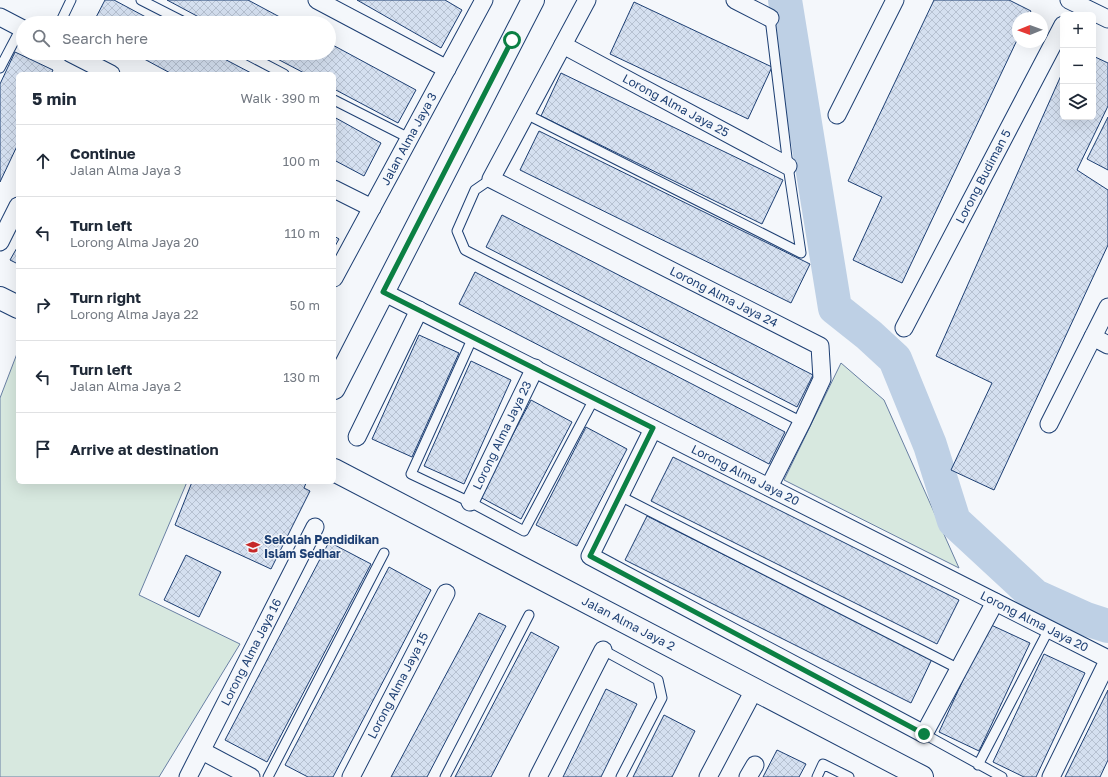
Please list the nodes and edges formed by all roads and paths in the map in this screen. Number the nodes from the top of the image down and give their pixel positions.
1 (72, 0) edge
2 (141, 0) edge
3 (317, 0) edge
4 (533, 0) edge
5 (587, 0) edge
6 (735, 0) edge
7 (895, 0) edge
8 (481, 1) edge
9 (1072, 4) edge
10 (64, 16) edge
11 (172, 16) edge
12 (0, 17) edge
13 (770, 18) joint
14 (1108, 19) edge
15 (16, 25) edge
16 (1060, 31) edge
17 (16, 39) edge
18 (563, 44) junction
19 (77, 60) edge
20 (257, 60) edge
21 (0, 68) edge
22 (86, 68) edge
23 (447, 69) junction
24 (103, 72) edge
25 (280, 72) edge
26 (336, 101) edge
27 (526, 114) junction
28 (837, 116) dead end
29 (409, 138) junction
30 (788, 166) junction
31 (491, 179) junction
32 (336, 190) edge
33 (372, 208) junction
34 (16, 210) edge
35 (0, 242) edge
36 (336, 274) edge
37 (383, 292) junction
38 (0, 298) edge
39 (16, 307) edge
40 (1108, 307) edge
41 (419, 310) junction
42 (904, 328) dead end
43 (473, 337) junction
44 (1093, 337) junction
45 (1108, 345) edge
46 (535, 368) junction
47 (336, 384) edge
48 (594, 398) junction
49 (802, 422) junction
50 (1050, 424) dead end
51 (653, 428) junction
52 (357, 438) dead end
53 (336, 471) edge
54 (769, 487) junction
55 (620, 496) junction
56 (470, 502) junction
57 (315, 527) dead end
58 (384, 553) dead end
59 (446, 593) dead end
60 (995, 602) junction
61 (529, 615) dead end
62 (1049, 628) junction
63 (603, 650) joint
64 (1108, 660) edge
65 (959, 669) junction
66 (754, 690) junction
67 (924, 734) junction
68 (202, 751) junction
69 (978, 765) junction
70 (188, 777) edge
71 (251, 777) edge
72 (268, 777) edge
73 (351, 777) edge
74 (446, 777) edge
75 (538, 777) edge
76 (621, 777) edge
77 (708, 777) edge
78 (817, 777) edge
79 (848, 777) edge
80 (922, 777) edge
81 (1002, 777) edge
82 (1051, 777) edge

1 - 10 lane
2 - 11 lane
3 - 23 street
4 - 37 street
5 - 18 street
6 - 13 street
7 - 28 street
8 - 23 street, Jalan Alma Jaya 3
9 - 14 street
12 - 15 street
13 - 30 lane
16 - 42 street, Lorong Budiman 5
17 - 21 lane
18 - 27 street
18 - 30 street, Lorong Alma Jaya 25
19 - 22 street
20 - 25 lane
22 - 24 street
23 - 29 street, Jalan Alma Jaya 3
26 - 29 lane
27 - 30 lane
27 - 31 street
29 - 33 street, Jalan Alma Jaya 3
31 - 49 street, Lorong Alma Jaya 24
31 - 49 lane
32 - 33 street
33 - 36 street, Jalan Alma Jaya 3
34 - 35 street
37 - 41 street, Lorong Alma Jaya 20
37 - 47 street
38 - 39 street
40 - 44 street
41 - 43 street, Lorong Alma Jaya 20
41 - 52 street
43 - 46 street, Lorong Alma Jaya 20
43 - 56 lane
44 - 45 street
44 - 50 street
46 - 48 street, Lorong Alma Jaya 20
46 - 56 street, Lorong Alma Jaya 23
48 - 51 street, Lorong Alma Jaya 20
48 - 56 lane
49 - 54 street, Lorong Alma Jaya 24
51 - 54 street, Lorong Alma Jaya 20
51 - 55 street
53 - 66 street, Jalan Alma Jaya 2
54 - 60 street, Lorong Alma Jaya 20
55 - 65 lane
55 - 67 street
57 - 68 street, Lorong Alma Jaya 16
58 - 72 lane
59 - 73 street, Lorong Alma Jaya 15
60 - 62 street, Lorong Alma Jaya 20
60 - 65 street
61 - 74 lane
62 - 64 street, Lorong Alma Jaya 20
62 - 69 lane
63 - 75 street
63 - 76 lane
64 - 82 street
65 - 67 street
66 - 77 street
66 - 80 street, Jalan Alma Jaya 2
67 - 69 lane
68 - 70 street, Lorong Alma Jaya 16
68 - 71 street
69 - 81 lane
78 - 79 lane

